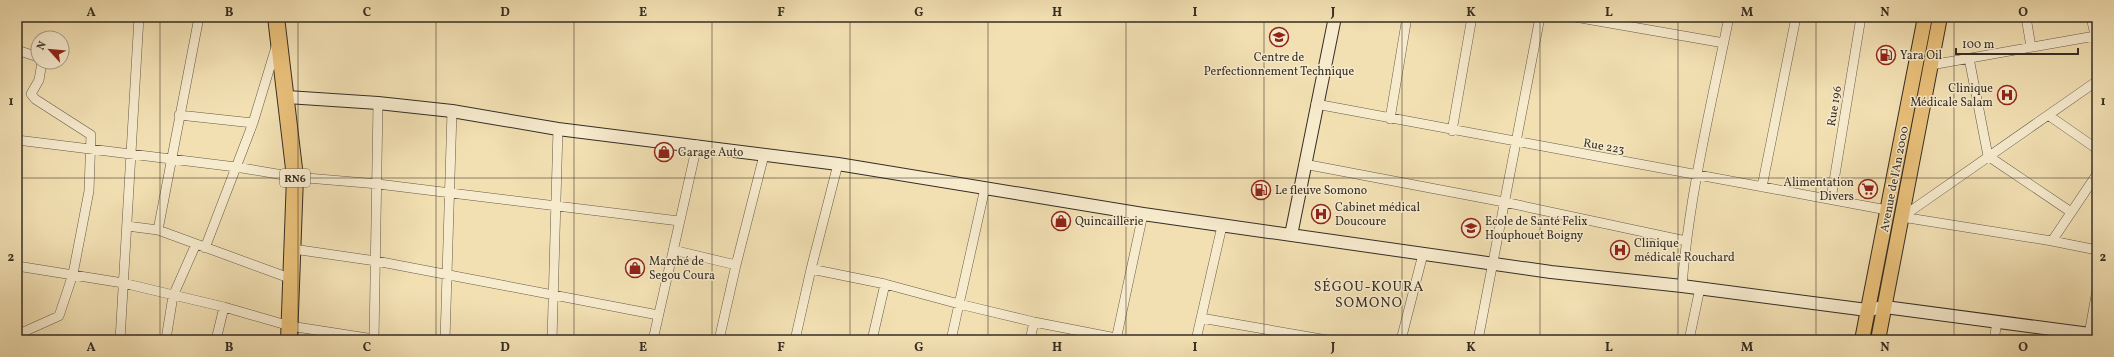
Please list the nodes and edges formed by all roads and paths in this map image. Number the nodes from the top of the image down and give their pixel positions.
1 (139, 17) edge
2 (199, 17) edge
3 (276, 17) edge
4 (1335, 17) edge
5 (1407, 17) edge
6 (1472, 17) edge
7 (1540, 17) edge
8 (1575, 17) edge
9 (1729, 17) edge
10 (1796, 17) edge
11 (1861, 17) edge
12 (1926, 17) edge
13 (1940, 17) edge
14 (2026, 17) edge
15 (2091, 17) edge
16 (278, 38) junction
17 (2096, 40) edge
18 (1724, 44) junction
19 (2031, 47) junction
20 (17, 50) edge
21 (30, 54) edge
22 (1969, 58) junction
23 (1931, 64) junction
24 (41, 70) edge
25 (2097, 81) edge
26 (286, 97) junction
27 (378, 103) junction
28 (1316, 104) junction
29 (452, 111) junction
30 (180, 115) junction
31 (2048, 115) junction
32 (1390, 118) junction
33 (253, 123) junction
34 (558, 129) junction
35 (1452, 131) junction
36 (17, 140) edge
37 (1516, 142) junction
38 (697, 145) junction
39 (90, 149) junction
40 (2097, 149) edge
41 (131, 154) junction
42 (764, 154) junction
43 (1988, 156) junction
44 (171, 159) junction
45 (838, 164) junction
46 (1304, 164) junction
47 (236, 167) junction
48 (2097, 174) edge
49 (1697, 175) junction
50 (295, 177) junction
51 (378, 184) junction
52 (1762, 187) junction
53 (985, 188) junction
54 (450, 193) junction
55 (1831, 198) junction
56 (1504, 202) junction
57 (556, 206) junction
58 (1887, 210) junction
59 (2071, 212) junction
60 (1144, 214) junction
61 (1902, 217) junction
62 (679, 221) junction
63 (127, 226) junction
64 (1222, 226) junction
65 (158, 230) junction
66 (1291, 235) junction
67 (1686, 241) junction
68 (2052, 241) junction
69 (196, 244) junction
70 (205, 248) junction
71 (293, 249) junction
72 (673, 250) junction
73 (2097, 250) edge
74 (1423, 254) junction
75 (376, 261) junction
76 (1493, 264) junction
77 (736, 265) junction
78 (17, 266) edge
79 (811, 269) junction
80 (73, 274) junction
81 (447, 275) junction
82 (292, 279) junction
83 (123, 283) junction
84 (885, 284) junction
85 (1682, 286) junction
86 (1700, 288) junction
87 (2097, 290) edge
88 (554, 295) junction
89 (173, 296) junction
90 (959, 304) junction
91 (224, 307) junction
92 (1884, 307) junction
93 (1867, 310) junction
94 (658, 315) junction
95 (1201, 318) junction
96 (1034, 322) junction
97 (1997, 322) junction
98 (289, 333) edge
99 (19, 335) edge
100 (2091, 336) edge
101 (1116, 339) edge
102 (120, 340) edge
103 (169, 340) edge
104 (216, 340) edge
105 (376, 340) edge
106 (445, 340) edge
107 (552, 340) edge
108 (653, 340) edge
109 (719, 340) edge
110 (795, 340) edge
111 (872, 340) edge
112 (951, 340) edge
113 (1030, 340) edge
114 (1196, 340) edge
115 (1322, 340) edge
116 (1401, 340) edge
117 (1478, 340) edge
118 (1689, 340) edge
119 (1862, 340) edge
120 (1878, 340) edge
121 (1994, 340) edge

1 - 41 street
2 - 30 street
3 - 16 highway, RN6
4 - 28 street
5 - 32 street
6 - 35 street
7 - 37 street
8 - 18 street
9 - 18 street
10 - 52 street
11 - 55 street, Rue 196
12 - 58 main road, Avenue de l'An 2000
13 - 23 main road, Avenue de l'An 2000
14 - 19 street
15 - 17 street
16 - 26 highway, RN6
16 - 33 street
17 - 19 street
18 - 49 street
19 - 22 street
20 - 21 street
22 - 23 street
22 - 43 street
23 - 61 main road, Avenue de l'An 2000
24 - 39 street
25 - 31 street
26 - 27 street
26 - 50 highway, RN6
27 - 29 street
27 - 51 street
28 - 32 street, Rue 223
28 - 46 street
29 - 34 street
29 - 54 street
30 - 33 street
30 - 44 street
31 - 40 street
31 - 43 street
32 - 35 street, Rue 223
33 - 47 street
34 - 38 street
34 - 57 street
35 - 37 street, Rue 223
36 - 39 street
37 - 49 street, Rue 223
37 - 56 street
38 - 42 street
38 - 62 street
39 - 41 street
39 - 80 street
41 - 44 street
41 - 63 street
42 - 45 street
42 - 77 street
43 - 59 street
43 - 61 street
44 - 47 street
44 - 65 street
45 - 53 street
45 - 79 street
46 - 56 street
46 - 66 street
47 - 50 street
47 - 70 street
48 - 59 street
49 - 52 street, Rue 223
49 - 67 street
50 - 51 street
50 - 71 highway, RN6
51 - 54 street
51 - 75 street
52 - 55 street, Rue 223
53 - 60 street
53 - 90 street
54 - 57 street
54 - 81 street
55 - 58 street, Rue 223
56 - 67 street
56 - 76 street
57 - 62 street
57 - 88 street
58 - 93 main road, Avenue de l'An 2000
59 - 68 street
60 - 64 street
60 - 101 street
61 - 68 street
61 - 92 main road, Avenue de l'An 2000
62 - 72 street
63 - 65 street
63 - 83 street
64 - 66 street
64 - 95 street
65 - 69 street
66 - 74 street
67 - 85 street
68 - 73 street
69 - 70 street
69 - 89 street
70 - 82 street
71 - 75 street
71 - 82 highway, RN6
72 - 77 street
72 - 94 street
74 - 76 street
74 - 116 street
75 - 81 street
75 - 105 street
76 - 85 street
76 - 117 street
77 - 109 street
78 - 80 street
79 - 84 street
79 - 110 street
80 - 83 street
80 - 99 street
81 - 88 street
81 - 106 street
82 - 98 highway, RN6
83 - 89 street
83 - 102 street
84 - 90 street
84 - 111 street
85 - 86 street
86 - 93 street
86 - 118 street
87 - 100 street
88 - 94 street
88 - 107 street
89 - 91 street
89 - 103 street
90 - 96 street
90 - 112 street
91 - 98 street
91 - 104 street
92 - 93 street
92 - 97 street
92 - 120 main road, Avenue de l'An 2000
93 - 119 main road, Avenue de l'An 2000
94 - 108 street
95 - 114 street
95 - 115 street
96 - 101 street
96 - 113 street
97 - 100 street
97 - 121 street
98 - 105 street

